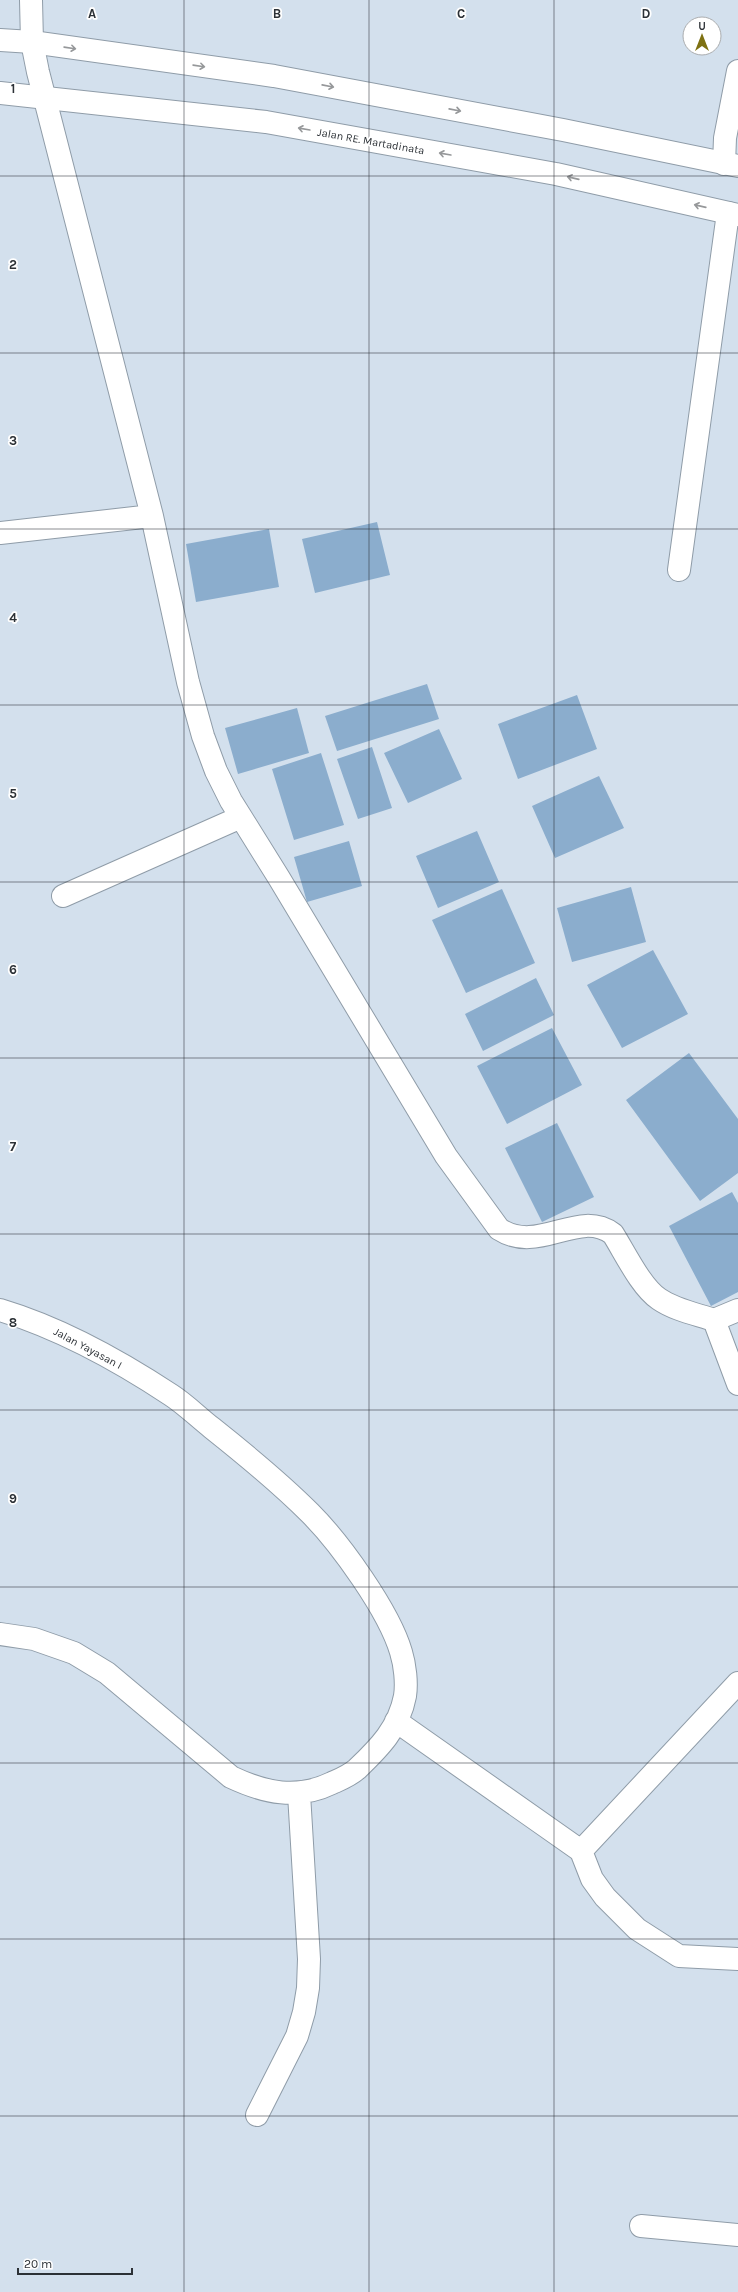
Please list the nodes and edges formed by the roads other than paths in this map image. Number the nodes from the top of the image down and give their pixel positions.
1 (31, 0) edge
2 (0, 40) edge
3 (32, 42) junction
4 (738, 71) edge
5 (0, 93) edge
6 (45, 97) junction
7 (731, 165) edge
8 (733, 214) edge
9 (152, 516) junction
10 (0, 533) edge
11 (680, 570) dead end
12 (241, 817) junction
13 (63, 896) dead end
14 (0, 1310) edge
15 (738, 1310) edge
16 (714, 1320) junction
17 (738, 1384) edge
18 (0, 1634) edge
19 (738, 1683) edge
20 (396, 1721) junction
21 (299, 1794) junction
22 (574, 1846) junction
23 (738, 1959) edge
24 (257, 2115) dead end
25 (641, 2226) dead end
26 (738, 2235) edge

1 - 3 main road
2 - 3 main road
3 - 6 main road
3 -> 7 main road
4 - 7 main road
5 - 6 main road, Jalan RE. Martadinata
8 -> 6 main road, Jalan RE. Martadinata
6 - 9 main road
8 - 11 main road
9 - 10 main road
9 - 12 main road
12 - 13 main road
12 - 16 main road
14 - 20 main road, Jalan Yayasan I
15 - 16 main road
16 - 17 main road
18 - 21 main road, Jalan Yayasan I
19 - 22 main road
20 - 21 main road, Jalan Yayasan I
20 - 22 main road
21 - 24 main road
22 - 23 main road
25 - 26 main road

